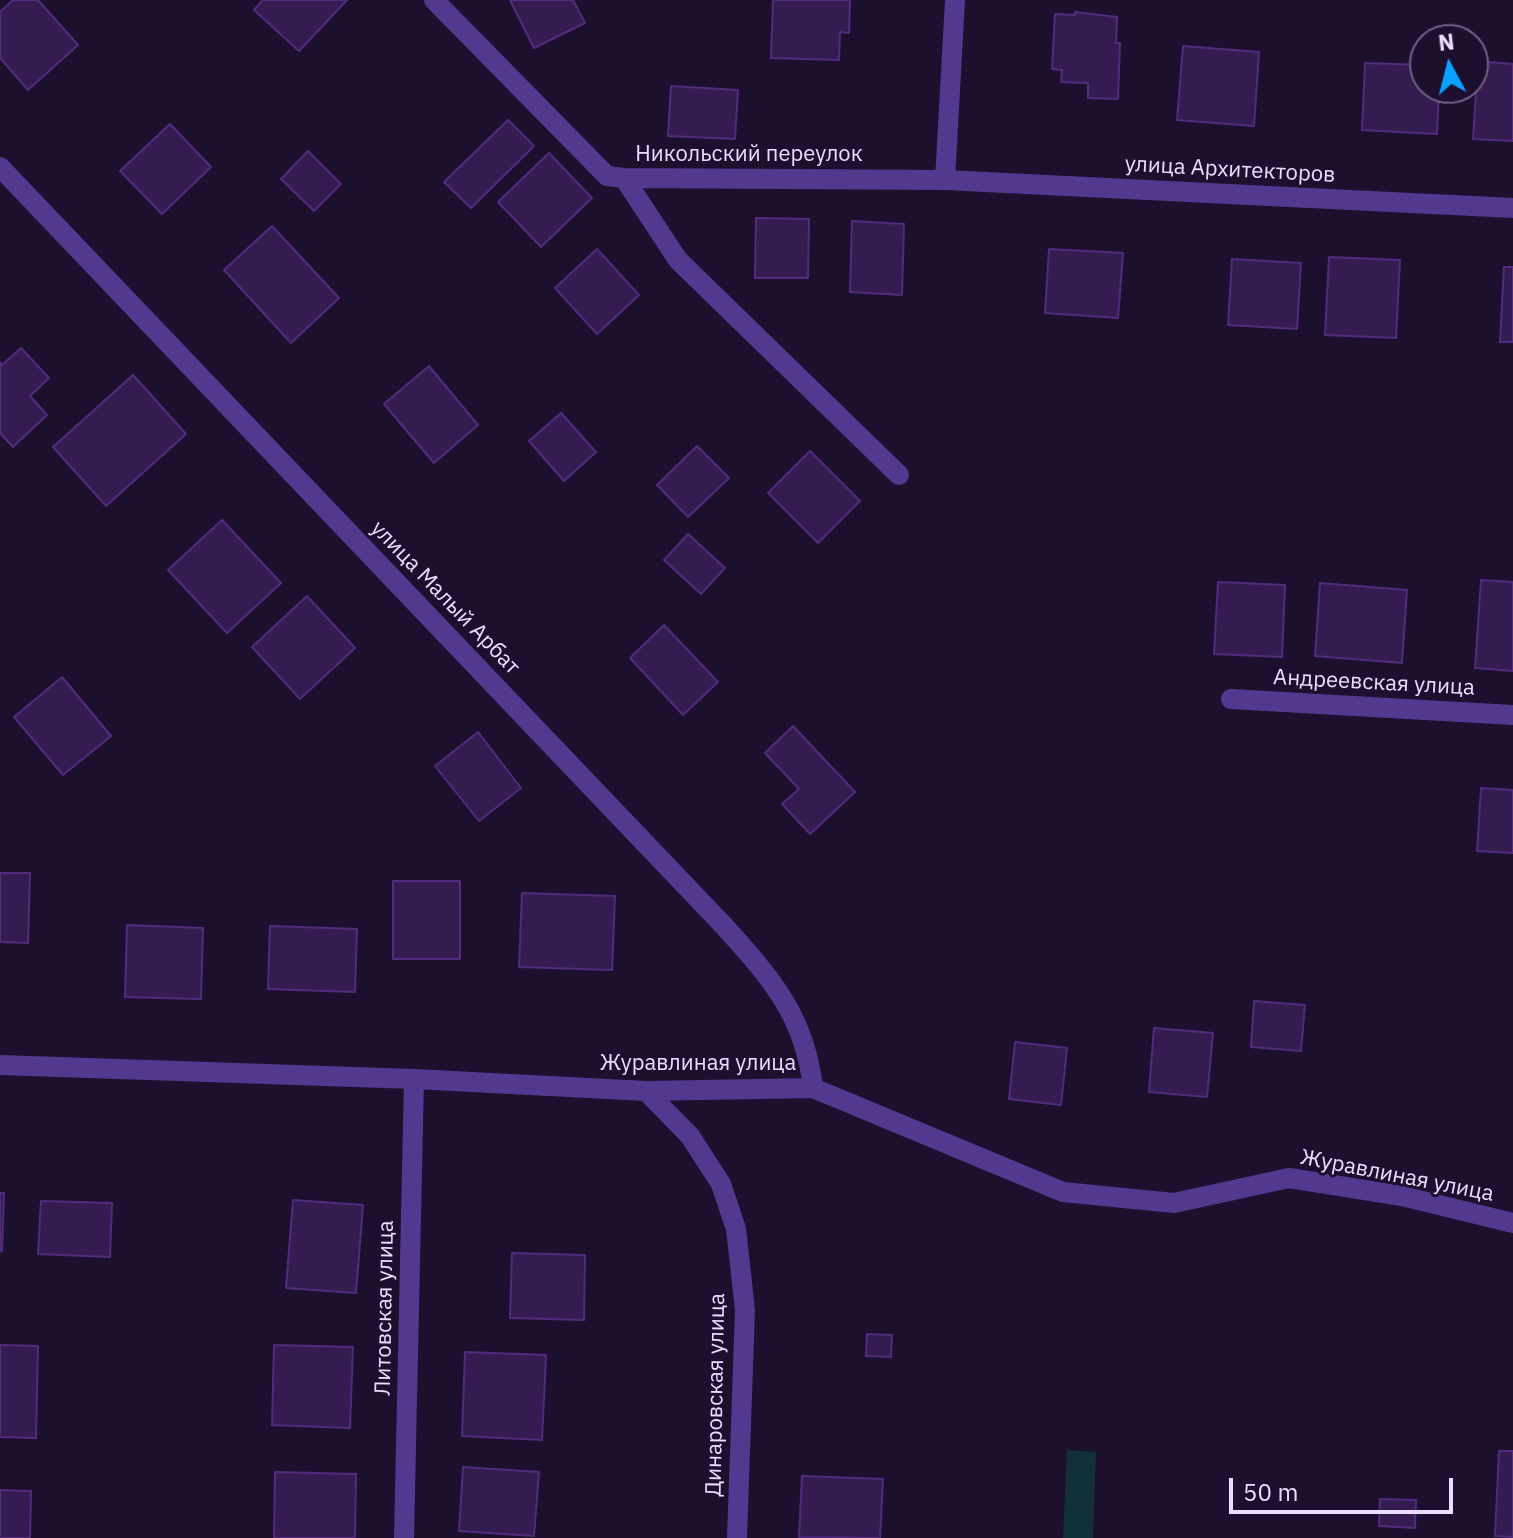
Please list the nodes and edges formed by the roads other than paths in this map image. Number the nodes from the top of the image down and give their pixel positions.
1 (434, 0) edge
2 (955, 0) edge
3 (0, 167) edge
4 (624, 178) junction
5 (945, 180) junction
6 (1513, 208) edge
7 (899, 475) dead end
8 (1231, 699) dead end
9 (1513, 715) edge
10 (0, 1065) edge
11 (414, 1079) junction
12 (813, 1088) junction
13 (646, 1091) junction
14 (1513, 1223) edge
15 (404, 1538) edge
16 (737, 1538) edge

1 - 4 street, Никольский переулок
2 - 5 street
3 - 12 street, улица Малый Арбат
4 - 5 street, Никольский переулок
4 - 7 street
5 - 6 street, улица Архитекторов
8 - 9 street, Андреевская улица
10 - 11 street, Журавлиная улица
11 - 13 street, Журавлиная улица
11 - 15 street, Литовская улица
12 - 13 street, Журавлиная улица
12 - 14 street, Журавлиная улица
13 - 16 street, Динаровская улица

